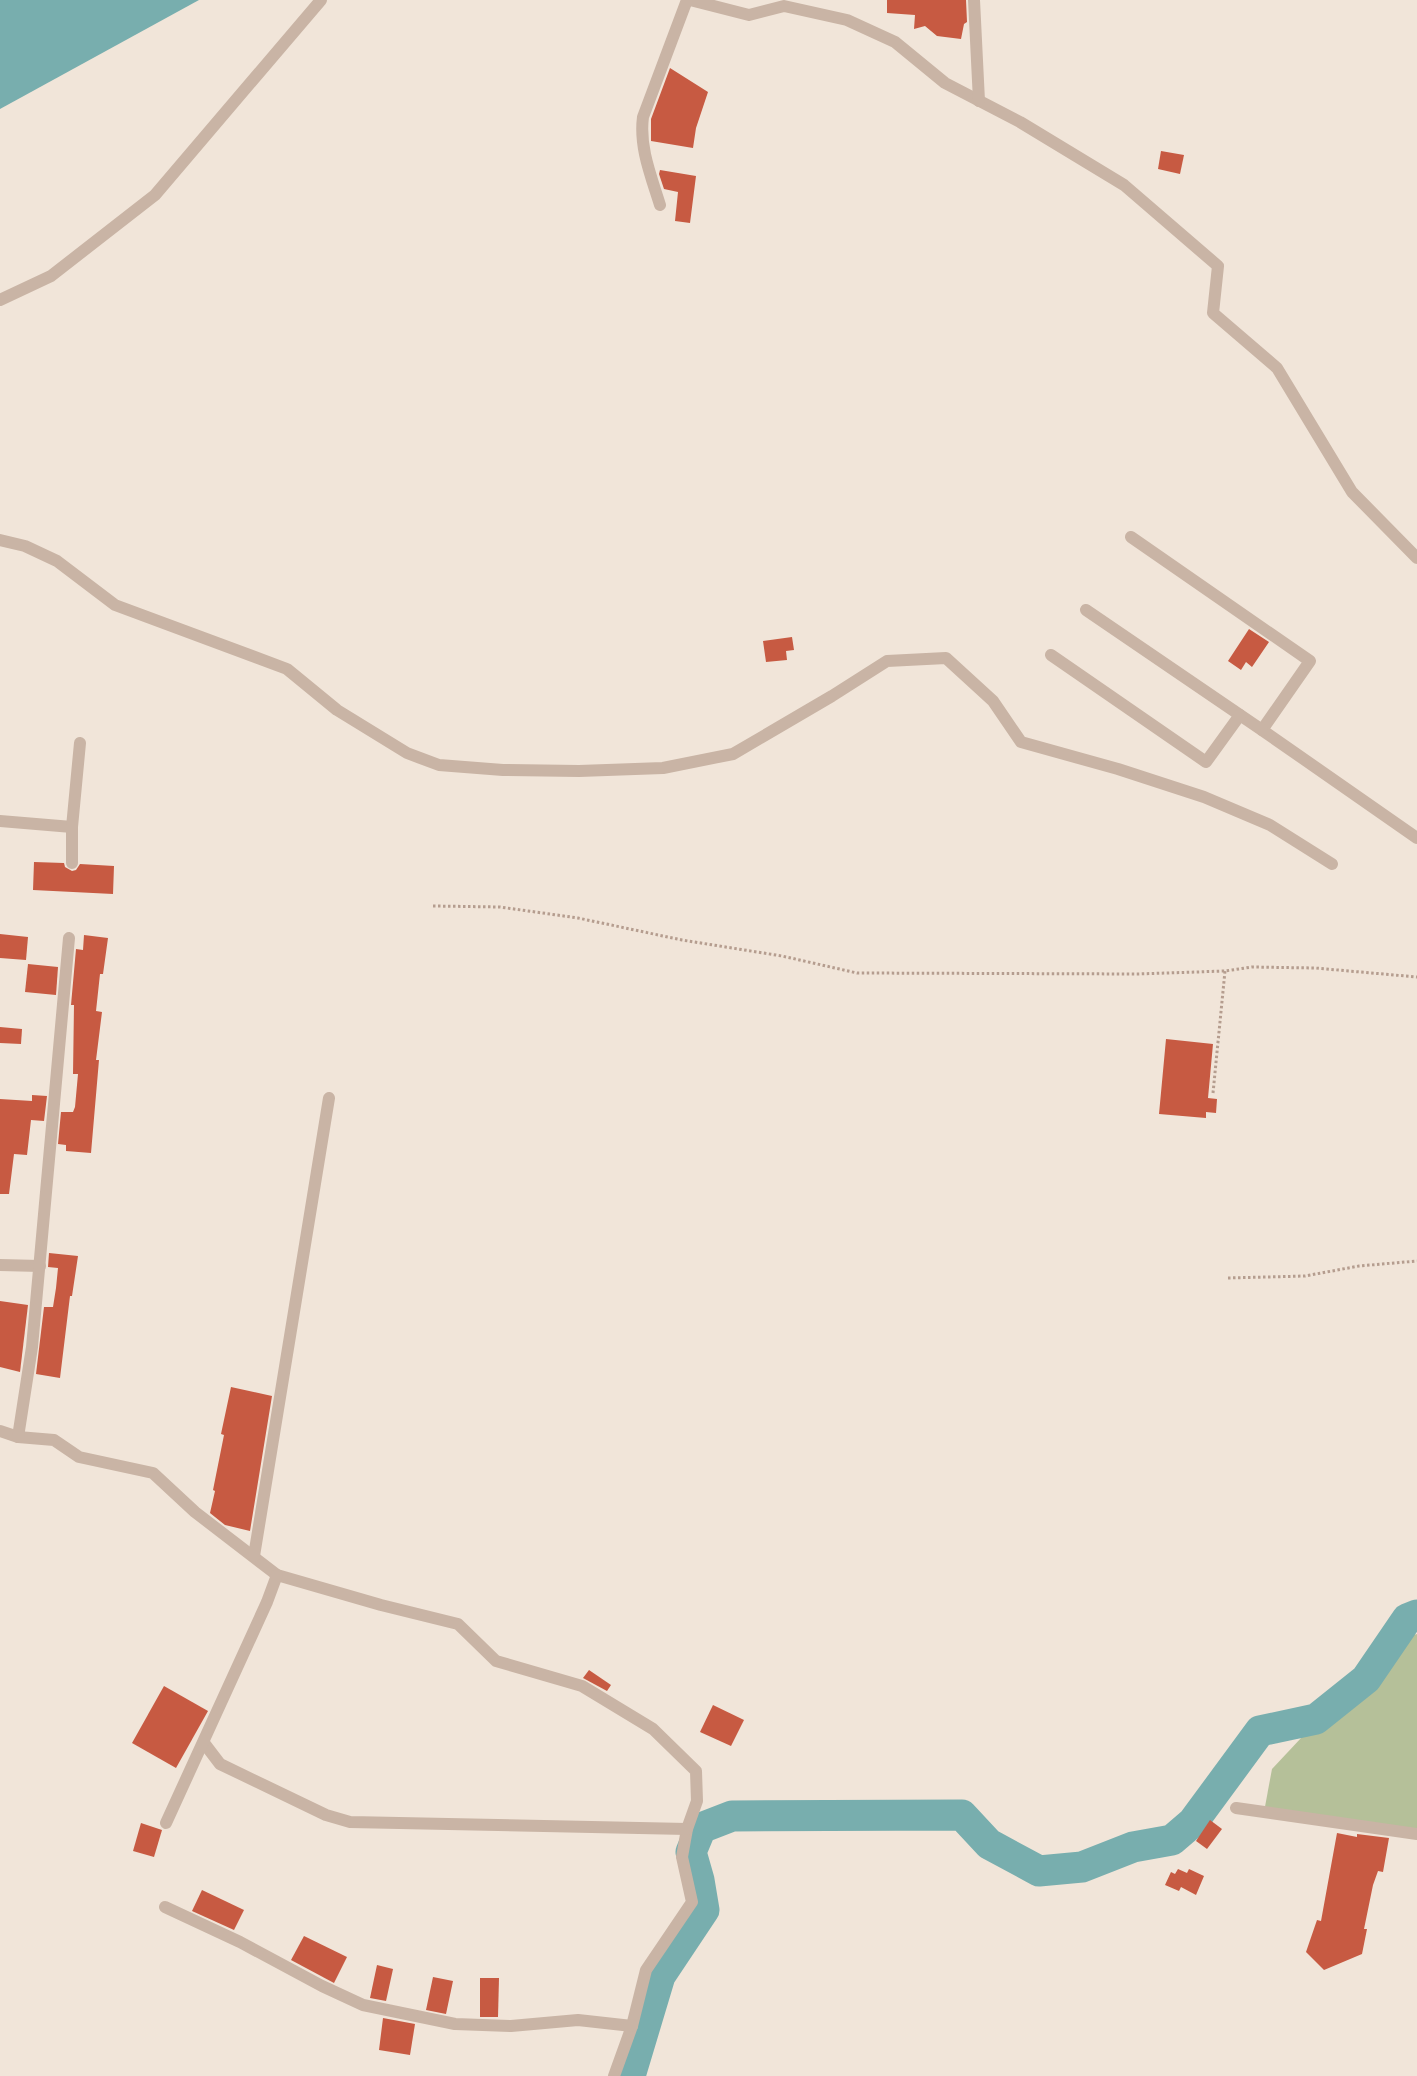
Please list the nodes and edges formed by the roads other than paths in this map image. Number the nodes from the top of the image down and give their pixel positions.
1 (321, 0) edge
2 (688, 0) edge
3 (974, 0) edge
4 (979, 101) junction
5 (660, 205) dead end
6 (0, 300) edge
7 (1131, 536) dead end
8 (0, 540) edge
9 (1417, 558) edge
10 (1086, 610) dead end
11 (1051, 655) dead end
12 (1240, 715) junction
13 (1262, 730) junction
14 (80, 743) dead end
15 (0, 821) edge
16 (72, 827) junction
17 (1417, 838) edge
18 (72, 862) dead end
19 (1332, 864) dead end
20 (69, 938) dead end
21 (328, 1098) dead end
22 (0, 1265) edge
23 (40, 1266) junction
24 (0, 1431) edge
25 (18, 1437) junction
26 (254, 1556) junction
27 (277, 1575) junction
28 (204, 1743) junction
29 (1236, 1808) dead end
30 (166, 1823) dead end
31 (687, 1829) junction
32 (1417, 1834) edge
33 (165, 1907) dead end
34 (632, 2026) junction
35 (614, 2076) edge

1 - 6 street
2 - 4 street
2 - 5 street
3 - 4 street
4 - 9 street
7 - 13 street
8 - 19 street
10 - 12 street
11 - 12 street
12 - 13 street
13 - 17 street
14 - 16 street
15 - 16 street
16 - 18 street
20 - 23 street
21 - 26 street
22 - 23 street
23 - 25 street
24 - 25 street
25 - 26 street
26 - 27 street
27 - 28 street
27 - 31 street
28 - 30 street
28 - 31 street
29 - 32 street
31 - 34 street
33 - 34 street
34 - 35 street

